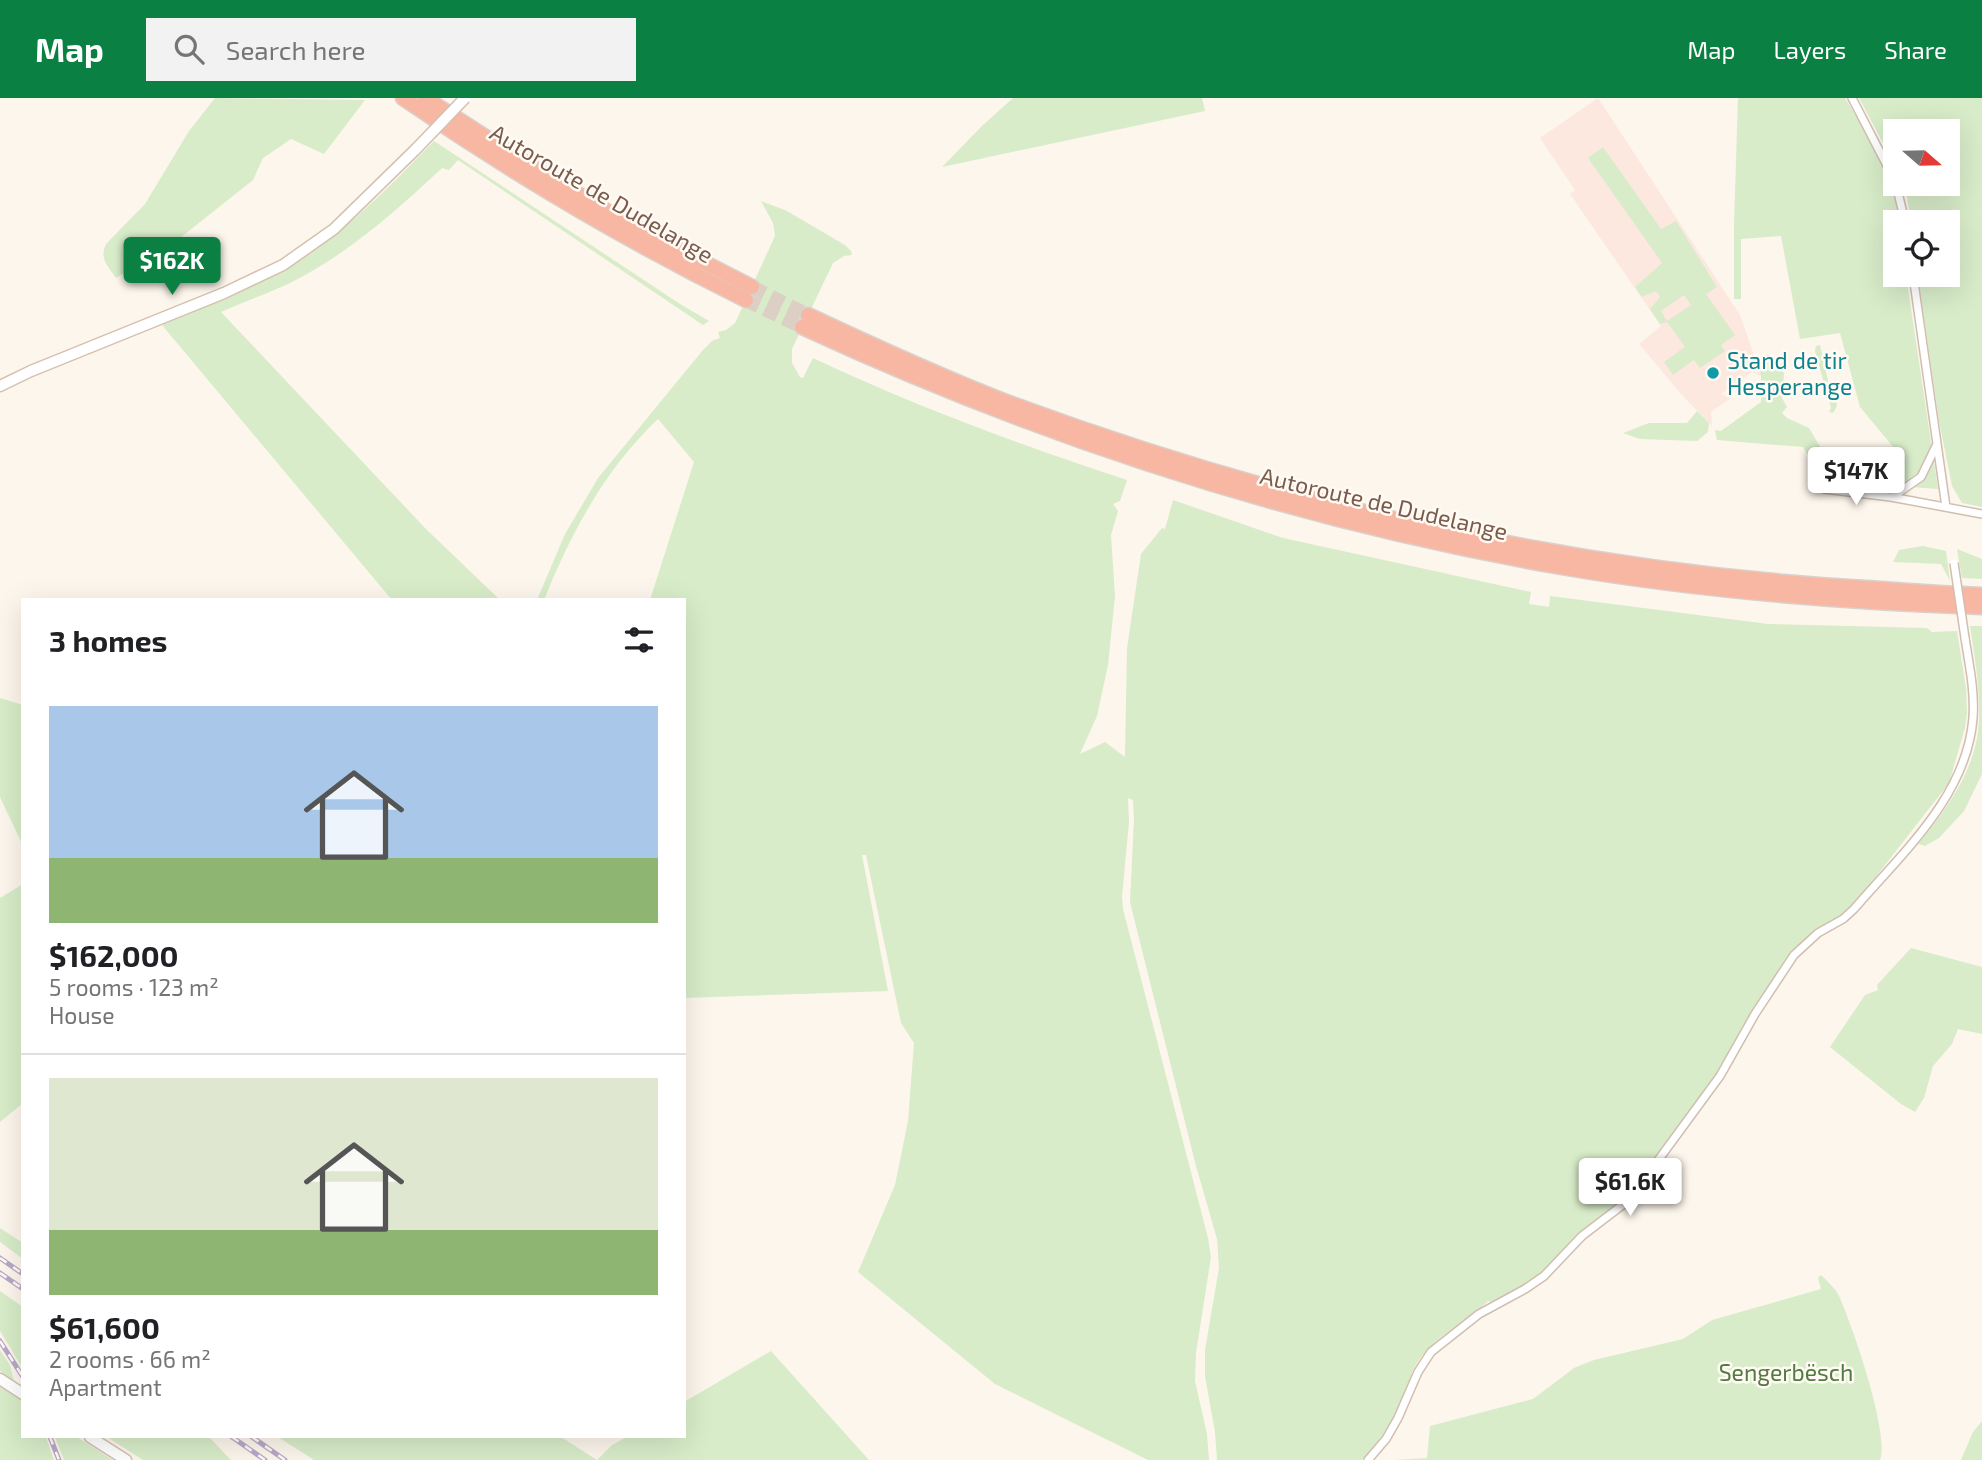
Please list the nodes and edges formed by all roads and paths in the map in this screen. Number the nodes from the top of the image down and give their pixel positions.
1 (402, 98) edge
2 (425, 98) edge
3 (465, 98) edge
4 (1852, 98) edge
5 (1883, 158) edge
6 (1915, 287) edge
7 (0, 386) edge
8 (1937, 443) junction
9 (1824, 489) dead end
10 (1891, 497) junction
11 (1945, 507) junction
12 (1982, 514) edge
13 (1954, 563) dead end
14 (1982, 595) edge
15 (1982, 607) edge
16 (0, 1379) edge
17 (21, 1393) edge
18 (92, 1438) edge
19 (126, 1460) edge
20 (1368, 1460) edge

1 - 2 highway, Autoroute de Dudelange
3 - 7 main road, bridge
4 - 5 street
6 - 8 street
8 - 10 street
8 - 11 street
9 - 10 street
10 - 11 street
11 - 12 street
13 - 20 street, bridge
14 - 15 highway, Autoroute de Dudelange
16 - 17 main road
18 - 19 main road

